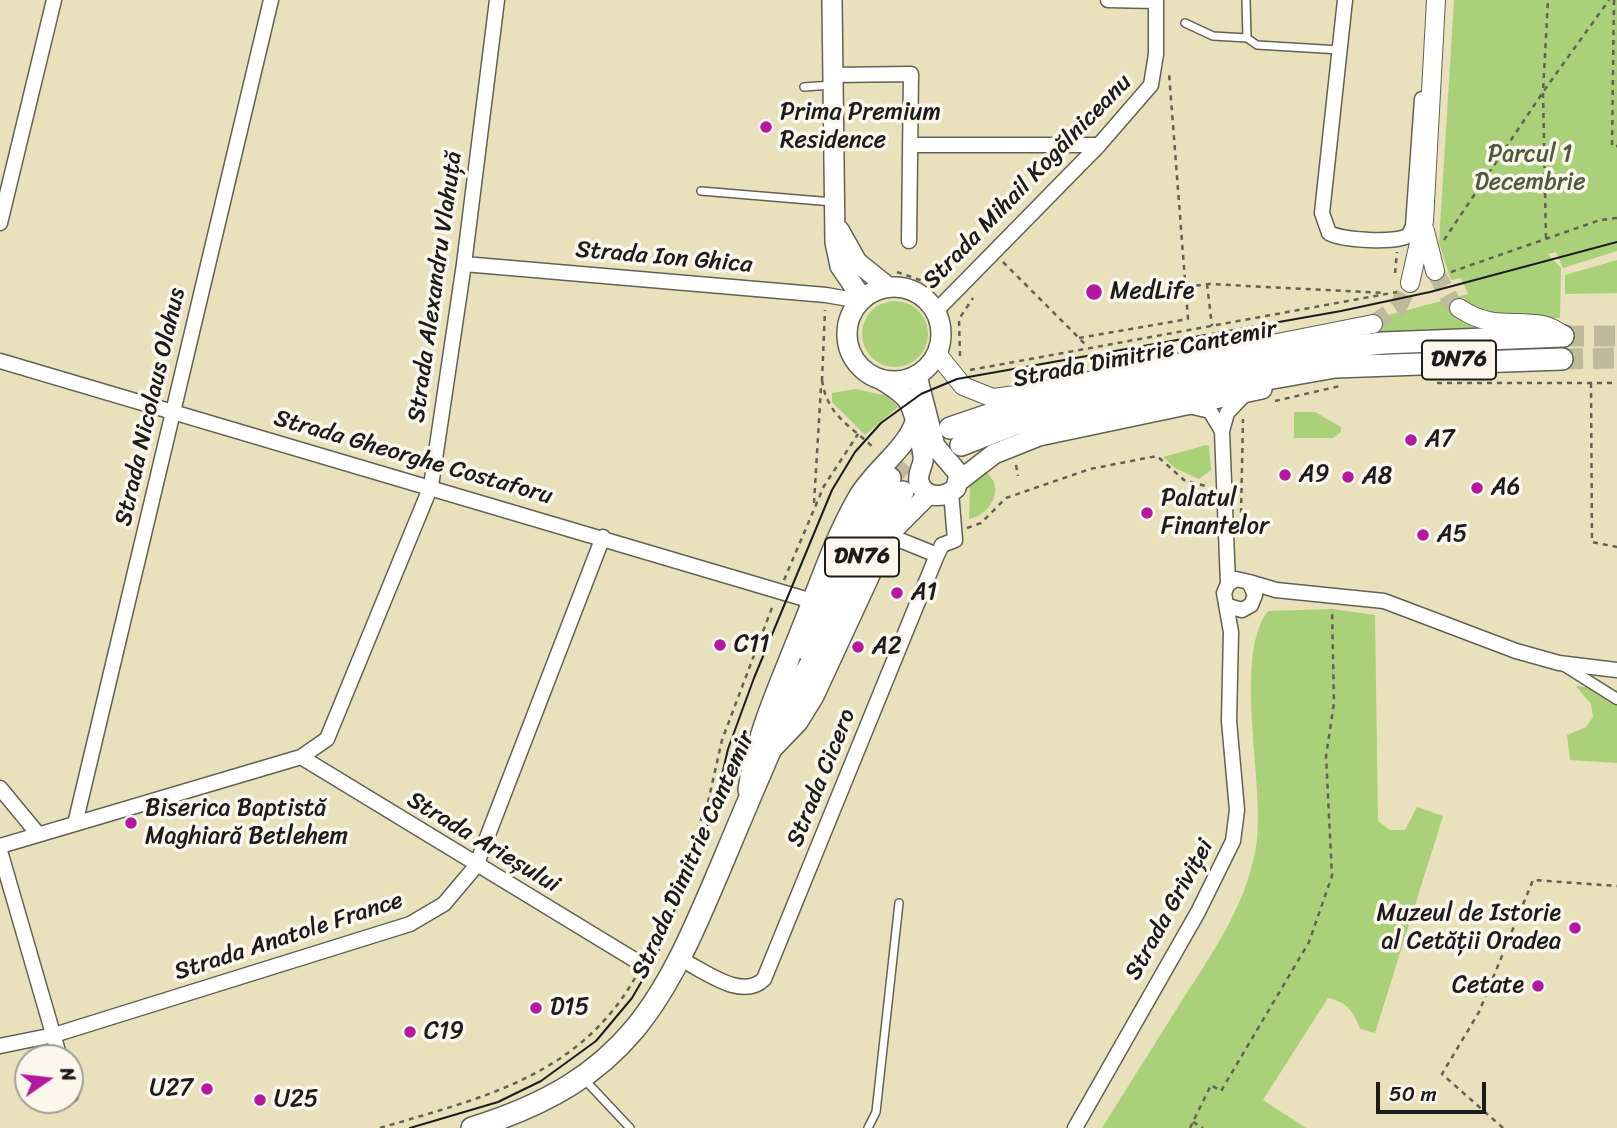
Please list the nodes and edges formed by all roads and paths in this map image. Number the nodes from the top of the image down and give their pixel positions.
1 (54, 0) edge
2 (271, 0) edge
3 (497, 0) edge
4 (832, 0) edge
5 (1108, 0) edge
6 (1156, 0) edge
7 (1247, 0) edge
8 (1345, 0) edge
9 (1436, 0) edge
10 (1548, 0) edge
11 (1609, 0) edge
12 (1614, 0) edge
13 (1185, 23) dead end
14 (1247, 38) junction
15 (1340, 50) junction
16 (1168, 66) dead end
17 (1431, 66) junction
18 (833, 80) junction
19 (804, 87) dead end
20 (1543, 92) junction
21 (910, 145) junction
22 (1100, 145) junction
23 (1617, 146) edge
24 (701, 191) dead end
25 (834, 209) junction
26 (1617, 218) edge
27 (1424, 221) junction
28 (0, 223) edge
29 (1546, 238) junction
30 (1395, 240) junction
31 (909, 241) dead end
32 (1447, 249) dead end
33 (994, 252) junction
34 (1450, 260) dead end
35 (464, 264) junction
36 (1446, 272) junction
37 (889, 279) junction
38 (949, 284) dead end
39 (1207, 284) dead end
40 (1186, 287) junction
41 (1406, 287) joint
42 (1392, 293) junction
43 (826, 295) junction
44 (973, 298) dead end
45 (861, 300) junction
46 (1459, 308) tunnel mouth
47 (936, 311) junction
48 (1373, 324) tunnel mouth
49 (1212, 326) junction
50 (1563, 336) joint
51 (1079, 338) junction
52 (1087, 346) junction
53 (937, 355) junction
54 (1562, 359) tunnel mouth
55 (0, 361) edge
56 (1176, 363) junction
57 (1346, 365) junction
58 (1198, 371) junction
59 (917, 376) junction
60 (822, 380) junction
61 (883, 380) junction
62 (1434, 383) dead end
63 (1591, 383) junction
64 (1617, 383) edge
65 (1246, 393) junction
66 (1265, 405) dead end
67 (1188, 406) junction
68 (174, 412) junction
69 (1244, 416) dead end
70 (915, 422) junction
71 (1222, 431) junction
72 (897, 485) tunnel mouth
73 (430, 486) junction
74 (944, 491) junction
75 (1211, 499) dead end
76 (813, 506) junction
77 (1240, 520) dead end
78 (953, 532) junction
79 (890, 536) junction
80 (603, 537) junction
81 (1228, 541) junction
82 (1617, 547) edge
83 (937, 555) junction
84 (1247, 581) junction
85 (1228, 584) junction
86 (779, 590) junction
87 (1295, 593) junction
88 (1330, 595) junction
89 (813, 601) junction
90 (1228, 606) junction
91 (1248, 607) junction
92 (1231, 654) junction
93 (1559, 663) junction
94 (1617, 670) edge
95 (1617, 699) edge
96 (769, 752) junction
97 (301, 757) junction
98 (0, 788) edge
99 (747, 806) junction
100 (75, 824) junction
101 (38, 834) junction
102 (0, 848) edge
103 (476, 866) junction
104 (1617, 886) edge
105 (899, 903) dead end
106 (682, 960) junction
107 (643, 965) junction
108 (54, 1035) junction
109 (56, 1044) edge
110 (0, 1046) edge
111 (583, 1078) junction
112 (1193, 1122) junction
113 (380, 1128) edge
114 (472, 1128) edge
115 (629, 1128) edge
116 (868, 1128) edge
117 (1075, 1128) edge
118 (1190, 1128) edge
119 (1203, 1128) edge
120 (1503, 1128) edge

1 - 28 street
2 - 68 street, Strada Nicolaus Olahus
3 - 35 street, Strada Alexandru Vlahuță
4 - 18 main road
5 - 6 street
6 - 22 street, Strada Mihail Kogălniceanu
7 - 14 lane
8 - 15 street
9 - 17 street
10 - 20 path
11 - 20 path
12 - 23 path
13 - 14 lane
14 - 15 lane
15 - 30 street
16 - 40 path
17 - 27 street
17 - 30 street
18 - 19 lane
18 - 21 street
18 - 25 main road
20 - 29 path
20 - 32 path
21 - 22 street
21 - 31 street
22 - 33 street, Strada Mihail Kogălniceanu
24 - 25 lane
25 - 37 main road
25 - 45 main road
26 - 29 path
27 - 36 street
27 - 41 street
29 - 36 path
30 - 42 path
33 - 47 street, Strada Mihail Kogălniceanu
33 - 51 path
34 - 36 path
35 - 43 street, Strada Ion Ghica
35 - 73 street, Strada Alexandru Vlahuță
37 - 38 path
37 - 45 main road
37 - 47 main road
39 - 49 path
40 - 42 path
40 - 51 path
41 - 42 path
42 - 49 path
43 - 45 street, Strada Ion Ghica
43 - 60 path
44 - 52 path
45 - 61 main road
46 - 50 street
47 - 53 main road
48 - 56 street
49 - 52 path
50 - 57 main road, DN76
51 - 52 path
53 - 56 street
53 - 59 main road
54 - 57 main road, DN76
55 - 68 street, Strada Gheorghe Costaforu
56 - 58 street
57 - 58 main road, Strada Dimitrie Cantemir
57 - 58 main road, Strada Dimitrie Cantemir / DN76
57 - 65 main road
57 - 66 path
59 - 61 main road
59 - 74 main road
60 - 76 path
60 - 76 path
61 - 70 main road
62 - 63 path
63 - 64 path
63 - 82 path
65 - 67 main road
65 - 71 street
67 - 71 street
67 - 74 main road
68 - 73 street, Strada Gheorghe Costaforu
68 - 100 street, Strada Nicolaus Olahus
69 - 77 path
70 - 74 main road
70 - 89 main road
71 - 81 street
72 - 96 main road, Strada Dimitrie Cantemir
73 - 80 street, Strada Gheorghe Costaforu
73 - 97 street, Strada Alexandru Vlahuță
74 - 78 street
74 - 79 main road
75 - 78 path
76 - 86 path
78 - 83 street
79 - 83 street
79 - 96 main road
80 - 86 street, Strada Gheorghe Costaforu
80 - 103 street, Strada Anatole France
81 - 84 street
81 - 85 street
83 - 106 street, Strada Cicero
84 - 85 street
84 - 87 street
84 - 91 street
85 - 90 street
86 - 89 street, Strada Gheorghe Costaforu
86 - 107 path
87 - 88 street
87 - 91 street
88 - 93 street
88 - 112 path
89 - 99 main road
90 - 91 street
90 - 92 street
91 - 92 street
92 - 117 street, Strada Griviței
93 - 94 street
93 - 95 street
96 - 99 main road, Strada Dimitrie Cantemir
97 - 100 street
97 - 103 street, Strada Arieșului
98 - 101 street
99 - 106 main road, Strada Dimitrie Cantemir
100 - 101 street
101 - 102 street
102 - 108 street
103 - 107 street, Strada Arieșului
103 - 108 street, Strada Anatole France
104 - 120 path
105 - 116 lane
106 - 111 main road, Strada Dimitrie Cantemir
107 - 113 path
108 - 109 street
108 - 110 street, Strada Anatole France
111 - 114 main road, Strada Dimitrie Cantemir
111 - 115 lane
112 - 118 path
112 - 119 path

